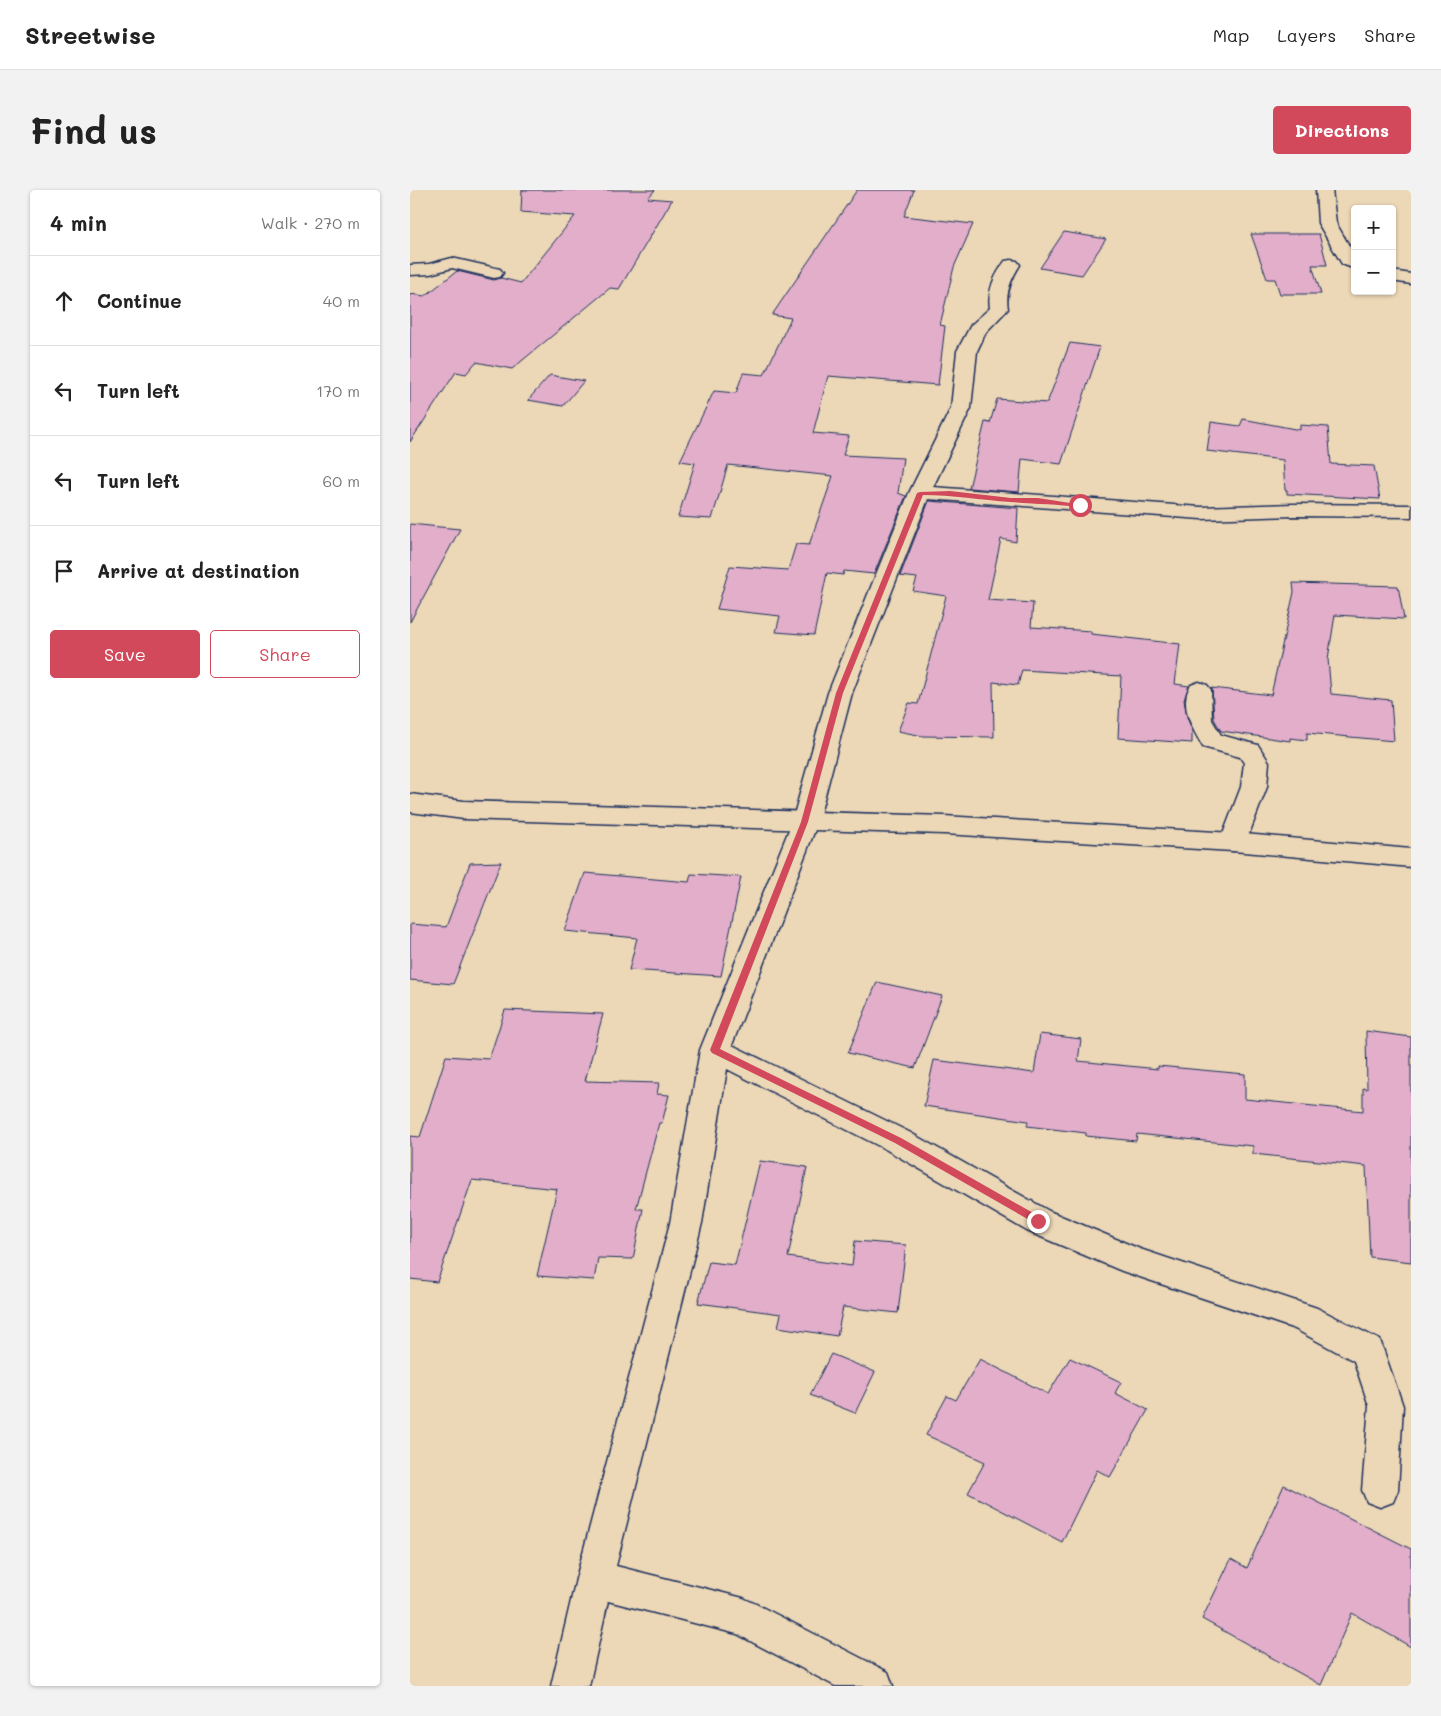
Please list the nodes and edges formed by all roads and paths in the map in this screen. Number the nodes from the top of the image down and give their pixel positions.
1 (1324, 190) edge
2 (1351, 262) edge
3 (1011, 265) dead end
4 (410, 270) edge
5 (494, 273) dead end
6 (1396, 277) edge
7 (1411, 279) edge
8 (920, 493) junction
9 (1411, 511) edge
10 (1200, 690) dead end
11 (412, 805) edge
12 (805, 822) junction
13 (1233, 842) junction
14 (1411, 858) edge
15 (715, 1050) junction
16 (1380, 1490) dead end
17 (594, 1579) junction
18 (570, 1686) edge
19 (874, 1686) edge

1 - 2 street
3 - 8 street
4 - 5 street
6 - 7 street
8 - 9 street
8 - 12 street
10 - 13 street
11 - 12 street
12 - 13 street
12 - 15 street
13 - 14 street
15 - 16 street
15 - 17 street
17 - 18 street
17 - 19 street

